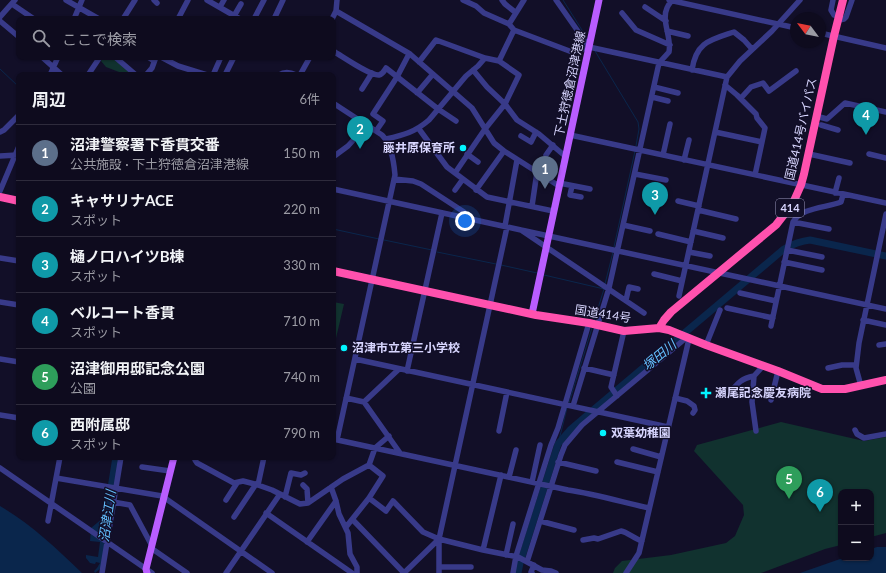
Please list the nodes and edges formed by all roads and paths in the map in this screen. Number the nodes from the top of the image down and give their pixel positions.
1 (66, 0) edge
2 (82, 0) edge
3 (134, 0) edge
4 (187, 0) edge
5 (207, 0) edge
6 (224, 0) edge
7 (264, 0) edge
8 (283, 0) edge
9 (337, 0) edge
10 (463, 0) edge
11 (502, 0) edge
12 (524, 0) edge
13 (556, 0) edge
14 (599, 0) edge
15 (671, 0) edge
16 (800, 0) edge
17 (833, 0) edge
18 (843, 0) edge
19 (852, 0) edge
20 (14, 2) edge
21 (241, 4) dead end
22 (80, 7) junction
23 (220, 7) junction
24 (645, 7) dead end
25 (336, 11) junction
26 (515, 12) junction
27 (622, 12) dead end
28 (0, 16) edge
29 (30, 16) edge
30 (76, 16) edge
31 (95, 16) edge
32 (125, 16) edge
33 (181, 16) edge
34 (234, 16) joint
35 (256, 16) edge
36 (275, 16) edge
37 (334, 16) edge
38 (839, 19) junction
39 (0, 21) edge
40 (666, 21) junction
41 (508, 24) junction
42 (779, 24) junction
43 (790, 27) edge
44 (514, 30) junction
45 (667, 31) junction
46 (826, 34) edge
47 (16, 35) edge
48 (688, 36) dead end
49 (834, 36) junction
50 (670, 45) junction
51 (589, 47) junction
52 (886, 48) edge
53 (752, 50) junction
54 (336, 53) edge
55 (409, 54) junction
56 (485, 58) junction
57 (45, 60) edge
58 (57, 60) edge
59 (98, 60) edge
60 (118, 60) edge
61 (153, 60) edge
62 (167, 60) edge
63 (220, 60) edge
64 (232, 60) edge
65 (308, 60) edge
66 (498, 61) junction
67 (419, 62) junction
68 (659, 62) junction
69 (54, 68) junction
70 (186, 69) junction
71 (473, 70) junction
72 (692, 70) junction
73 (796, 71) dead end
74 (52, 72) edge
75 (59, 72) edge
76 (90, 72) edge
77 (132, 72) edge
78 (149, 72) edge
79 (184, 72) edge
80 (194, 72) edge
81 (214, 72) edge
82 (226, 72) edge
83 (302, 72) edge
84 (372, 73) junction
85 (433, 74) junction
86 (397, 77) junction
87 (727, 77) junction
88 (725, 86) junction
89 (654, 87) junction
90 (362, 89) dead end
91 (453, 91) junction
92 (417, 93) junction
93 (678, 93) dead end
94 (652, 97) junction
95 (741, 98) junction
96 (668, 100) dead end
97 (505, 104) junction
98 (336, 105) edge
99 (438, 109) junction
100 (886, 112) edge
101 (816, 116) junction
102 (16, 118) edge
103 (456, 121) dead end
104 (670, 124) dead end
105 (367, 125) junction
106 (821, 125) dead end
107 (419, 129) junction
108 (485, 129) junction
109 (838, 130) dead end
110 (376, 131) junction
111 (0, 132) edge
112 (536, 132) junction
113 (715, 132) junction
114 (570, 135) junction
115 (521, 136) dead end
116 (386, 139) junction
117 (689, 140) dead end
118 (762, 142) junction
119 (553, 145) junction
120 (636, 149) junction
121 (504, 151) junction
122 (468, 154) junction
123 (809, 154) junction
124 (869, 154) dead end
125 (16, 155) edge
126 (336, 155) edge
127 (546, 155) dead end
128 (663, 155) junction
129 (0, 156) edge
130 (565, 156) junction
131 (16, 157) edge
132 (886, 158) edge
133 (517, 160) junction
134 (684, 160) junction
135 (478, 162) dead end
136 (850, 163) dead end
137 (708, 165) junction
138 (537, 172) junction
139 (455, 173) junction
140 (635, 174) junction
141 (755, 175) junction
142 (839, 178) dead end
143 (394, 179) junction
144 (463, 179) junction
145 (666, 180) dead end
146 (559, 185) junction
147 (801, 185) junction
148 (572, 186) junction
149 (590, 189) dead end
150 (336, 190) edge
151 (455, 190) dead end
152 (476, 190) junction
153 (0, 191) edge
154 (835, 193) junction
155 (843, 195) junction
156 (0, 197) edge
157 (581, 197) dead end
158 (16, 200) edge
159 (0, 201) edge
160 (389, 201) junction
161 (678, 201) dead end
162 (510, 202) junction
163 (16, 204) edge
164 (886, 204) edge
165 (532, 206) junction
166 (698, 208) junction
167 (554, 211) junction
168 (442, 213) junction
169 (886, 214) edge
170 (467, 218) junction
171 (736, 219) dead end
172 (794, 220) junction
173 (623, 225) junction
174 (506, 226) junction
175 (829, 229) dead end
176 (521, 230) junction
177 (650, 231) dead end
178 (693, 231) junction
179 (658, 234) dead end
180 (548, 236) junction
181 (723, 238) dead end
182 (691, 242) junction
183 (546, 246) junction
184 (617, 251) junction
185 (787, 251) junction
186 (688, 252) junction
187 (710, 256) dead end
188 (822, 256) dead end
189 (0, 258) edge
190 (16, 261) edge
191 (784, 262) junction
192 (685, 266) junction
193 (822, 270) dead end
194 (336, 272) edge
195 (654, 274) dead end
196 (719, 274) junction
197 (372, 280) junction
198 (682, 280) junction
199 (780, 286) junction
200 (609, 288) junction
201 (638, 289) dead end
202 (424, 291) junction
203 (740, 293) dead end
204 (679, 296) dead end
205 (626, 300) junction
206 (776, 301) junction
207 (0, 302) edge
208 (16, 305) edge
209 (490, 305) junction
210 (866, 305) junction
211 (727, 308) dead end
212 (886, 309) edge
213 (720, 310) dead end
214 (644, 313) dead end
215 (532, 314) junction
216 (773, 318) junction
217 (863, 320) junction
218 (593, 324) junction
219 (886, 325) edge
220 (771, 326) dead end
221 (659, 328) junction
222 (624, 331) junction
223 (685, 337) junction
224 (886, 344) edge
225 (706, 345) junction
226 (879, 345) dead end
227 (0, 358) edge
228 (355, 359) junction
229 (16, 361) edge
230 (856, 365) junction
231 (763, 366) junction
232 (584, 368) junction
233 (828, 368) dead end
234 (399, 369) junction
235 (407, 371) junction
236 (778, 371) junction
237 (614, 375) junction
238 (754, 376) junction
239 (886, 380) edge
240 (473, 385) junction
241 (861, 386) junction
242 (507, 392) junction
243 (615, 394) junction
244 (726, 394) dead end
245 (346, 398) junction
246 (675, 398) junction
247 (771, 400) dead end
248 (364, 402) junction
249 (565, 405) junction
250 (573, 406) junction
251 (597, 412) junction
252 (693, 413) dead end
253 (0, 415) edge
254 (16, 418) edge
255 (668, 427) junction
256 (855, 430) dead end
257 (499, 431) dead end
258 (756, 431) dead end
259 (886, 434) edge
260 (336, 435) edge
261 (389, 436) junction
262 (336, 439) edge
263 (540, 445) dead end
264 (375, 448) junction
265 (633, 449) dead end
266 (516, 450) dead end
267 (400, 454) junction
268 (661, 457) junction
269 (59, 460) edge
270 (121, 460) edge
271 (173, 460) edge
272 (195, 460) edge
273 (263, 460) edge
274 (558, 462) junction
275 (617, 462) dead end
276 (369, 465) junction
277 (455, 465) junction
278 (142, 467) dead end
279 (0, 468) edge
280 (596, 471) dead end
281 (170, 472) junction
282 (658, 472) junction
283 (305, 473) dead end
284 (501, 475) junction
285 (509, 477) junction
286 (56, 478) junction
287 (532, 482) junction
288 (539, 483) junction
289 (237, 484) junction
290 (303, 484) dead end
291 (257, 485) junction
292 (551, 486) junction
293 (331, 487) junction
294 (116, 488) junction
295 (282, 495) junction
296 (164, 497) junction
297 (369, 498) junction
298 (226, 500) dead end
299 (336, 501) junction
300 (113, 502) junction
301 (308, 503) junction
302 (52, 504) junction
303 (649, 508) junction
304 (266, 513) junction
305 (234, 517) dead end
306 (353, 520) junction
307 (48, 521) dead end
308 (540, 521) junction
309 (513, 524) dead end
310 (346, 528) junction
311 (574, 530) dead end
312 (439, 539) junction
313 (583, 540) dead end
314 (642, 541) junction
315 (108, 542) junction
316 (307, 542) junction
317 (152, 547) junction
318 (482, 550) junction
319 (241, 551) junction
320 (506, 555) junction
321 (517, 557) junction
322 (527, 561) junction
323 (534, 566) junction
324 (471, 567) dead end
325 (439, 570) edge
326 (147, 572) edge
327 (627, 572) edge
328 (102, 573) edge
329 (186, 573) edge
330 (226, 573) edge
331 (272, 573) edge
332 (352, 573) edge
333 (357, 573) edge
334 (404, 573) edge
335 (513, 573) edge
336 (532, 573) edge
337 (556, 573) edge
338 (622, 573) edge

1 - 22 street
2 - 22 street
3 - 32 street
4 - 33 street
5 - 23 street
6 - 23 street
7 - 35 street
8 - 36 street
9 - 25 street
10 - 41 street
11 - 26 street
12 - 26 street
13 - 51 street
14 - 51 main road, 下土狩徳倉沼津港線
15 - 40 street
15 - 42 street
16 - 42 street
17 - 38 street
18 - 38 highway, 国道414号バイパス / 414
19 - 38 street
20 - 28 street
20 - 29 street
21 - 34 street
22 - 30 street
22 - 31 street
23 - 34 street
24 - 40 street
25 - 37 street
25 - 55 street
26 - 41 street
27 - 50 street
38 - 49 highway, 国道414号バイパス / 414
39 - 47 street
40 - 45 street
41 - 44 street
42 - 43 street
42 - 53 street
44 - 51 street
44 - 66 street
45 - 48 street
45 - 50 street
46 - 49 street
49 - 52 street
49 - 101 highway, 国道414号バイパス / 414
50 - 68 street
51 - 68 street
51 - 114 main road, 下土狩徳倉沼津港線
53 - 72 street
53 - 87 street
54 - 84 street
55 - 67 street
55 - 86 street
56 - 66 street
56 - 67 street
56 - 71 street
57 - 69 street
58 - 69 street
59 - 76 street
60 - 77 street
61 - 78 street
62 - 70 street
63 - 81 street
64 - 82 street
65 - 83 street
66 - 97 street
67 - 85 street
68 - 72 street
68 - 89 street
69 - 74 street
69 - 75 street
70 - 79 street
70 - 80 street
71 - 91 street
71 - 97 street
72 - 87 street
73 - 95 street
84 - 86 street
84 - 90 street
85 - 91 street
85 - 92 street
86 - 92 street
86 - 110 street
87 - 88 street
88 - 95 street
88 - 113 street
89 - 93 street
89 - 94 street
91 - 99 street
91 - 108 street
92 - 99 street
94 - 96 street
94 - 120 street
95 - 118 street
97 - 108 street
97 - 112 street
98 - 105 street
99 - 103 street
99 - 107 street
100 - 101 street
101 - 123 highway, 国道414号バイパス / 414
102 - 111 street
104 - 128 street
105 - 110 street
105 - 126 street
106 - 109 street
107 - 116 street
107 - 139 street
108 - 121 street
108 - 122 street
110 - 116 street
112 - 115 street
112 - 119 street
113 - 118 street
113 - 137 street
114 - 120 street
114 - 130 main road, 下土狩徳倉沼津港線
116 - 143 street
117 - 134 street
118 - 141 street
119 - 127 street
119 - 130 street
120 - 128 street
120 - 140 street
121 - 133 street
121 - 152 street
122 - 135 street
122 - 139 street
123 - 136 street
123 - 147 highway, 国道414号バイパス / 414
124 - 132 street
125 - 129 street
128 - 134 street
130 - 146 main road, 下土狩徳倉沼津港線
131 - 153 street
133 - 138 street
133 - 162 street
134 - 137 street
137 - 141 street
137 - 166 street
138 - 146 street
138 - 165 street
139 - 144 street
140 - 145 street
140 - 173 street
141 - 147 street
142 - 154 street
143 - 160 street
143 - 170 street
144 - 151 street
144 - 152 street
146 - 148 street
146 - 167 main road, 下土狩徳倉沼津港線
147 - 154 street
147 - 196 highway, 国道414号バイパス / 414
148 - 149 street
148 - 157 street
150 - 160 street
152 - 162 street
154 - 155 street
155 - 164 street
155 - 172 street
156 - 158 highway
159 - 163 highway
160 - 168 street
160 - 197 street
161 - 166 street
162 - 165 street
162 - 174 street
165 - 167 street
166 - 171 street
166 - 178 street
167 - 180 main road, 下土狩徳倉沼津港線
168 - 170 street
168 - 202 street
169 - 210 street
170 - 174 street
172 - 175 street
172 - 185 street
173 - 177 street
173 - 184 street
174 - 176 street
174 - 209 street
176 - 180 street
176 - 183 street
178 - 181 street
178 - 182 street
179 - 182 street
180 - 183 main road, 下土狩徳倉沼津港線
180 - 184 street
182 - 186 street
183 - 200 street
183 - 215 main road, 下土狩徳倉沼津港線
184 - 192 street
184 - 200 street
185 - 188 street
185 - 191 street
186 - 187 street
186 - 192 street
189 - 190 street
191 - 193 street
191 - 199 street
192 - 196 street
192 - 198 street
194 - 197 highway, 国道414号
195 - 198 street
196 - 199 street
196 - 221 highway, 国道414号バイパス / 414
197 - 202 highway, 国道414号
197 - 228 street
198 - 204 street
199 - 206 street
199 - 210 street
200 - 205 street
200 - 218 street
201 - 205 street
202 - 209 highway, 国道414号
202 - 235 street
203 - 206 street
205 - 214 street
206 - 216 street
207 - 208 street
209 - 215 highway, 国道414号
209 - 240 street
210 - 212 street
210 - 217 street
211 - 216 street
213 - 225 street
215 - 218 highway, 国道414号
216 - 220 street
217 - 219 street
217 - 230 street
218 - 222 highway, 国道414号
218 - 232 street
218 - 249 street
221 - 222 highway, 国道414号
221 - 223 highway, 国道414号
222 - 237 street
223 - 225 highway, 国道414号
223 - 243 street
223 - 246 street
224 - 226 street
225 - 231 highway, 国道414号
227 - 229 street
228 - 234 street
228 - 245 street
230 - 233 street
230 - 241 street
231 - 236 highway, 国道414号
231 - 238 street
232 - 237 street
232 - 250 street
234 - 235 street
234 - 248 street
235 - 240 street
236 - 241 highway, 国道414号
236 - 247 street
237 - 243 street
238 - 244 street
238 - 258 street
239 - 241 highway, 国道414号
240 - 242 street
240 - 277 street
242 - 249 street
242 - 257 street
243 - 251 street
245 - 248 street
245 - 260 street
246 - 252 street
246 - 255 street
248 - 261 street
249 - 250 street
249 - 288 street
250 - 251 street
251 - 255 street
251 - 274 street
253 - 254 street
255 - 268 street
256 - 259 street
261 - 264 street
261 - 267 street
262 - 264 street
263 - 287 street
264 - 267 street
264 - 276 street
265 - 268 street
266 - 285 street
267 - 277 street
268 - 282 street
269 - 286 street
270 - 294 street
271 - 281 main road
272 - 289 street
273 - 291 street
274 - 280 street
274 - 292 street
275 - 282 street
276 - 293 street
276 - 297 street
277 - 284 street
277 - 312 street
278 - 281 street
279 - 302 street
281 - 296 main road
282 - 303 street
283 - 295 street
284 - 285 street
284 - 318 street
285 - 287 street
286 - 294 street
286 - 302 street
287 - 288 street
288 - 292 street
288 - 321 street
289 - 291 street
289 - 298 street
290 - 301 street
291 - 295 street
291 - 305 street
292 - 303 street
292 - 308 street
293 - 299 street
293 - 301 street
294 - 296 street
294 - 300 street
295 - 301 street
295 - 304 street
296 - 317 main road
296 - 319 street
297 - 306 street
297 - 312 street
299 - 310 street
299 - 316 street
300 - 315 street
300 - 317 street
302 - 307 street
302 - 315 street
303 - 314 street
304 - 316 street
304 - 319 street
306 - 310 street
306 - 334 street
308 - 311 street
308 - 322 street
309 - 320 street
310 - 333 street
312 - 318 street
312 - 325 street
312 - 334 street
313 - 314 street
314 - 327 street
315 - 326 street
315 - 328 street
316 - 332 street
317 - 326 main road
317 - 329 street
318 - 320 street
319 - 330 street
319 - 331 street
320 - 321 street
321 - 322 street
321 - 335 street
322 - 323 street
323 - 336 street
323 - 337 street
324 - 325 street
327 - 338 street

